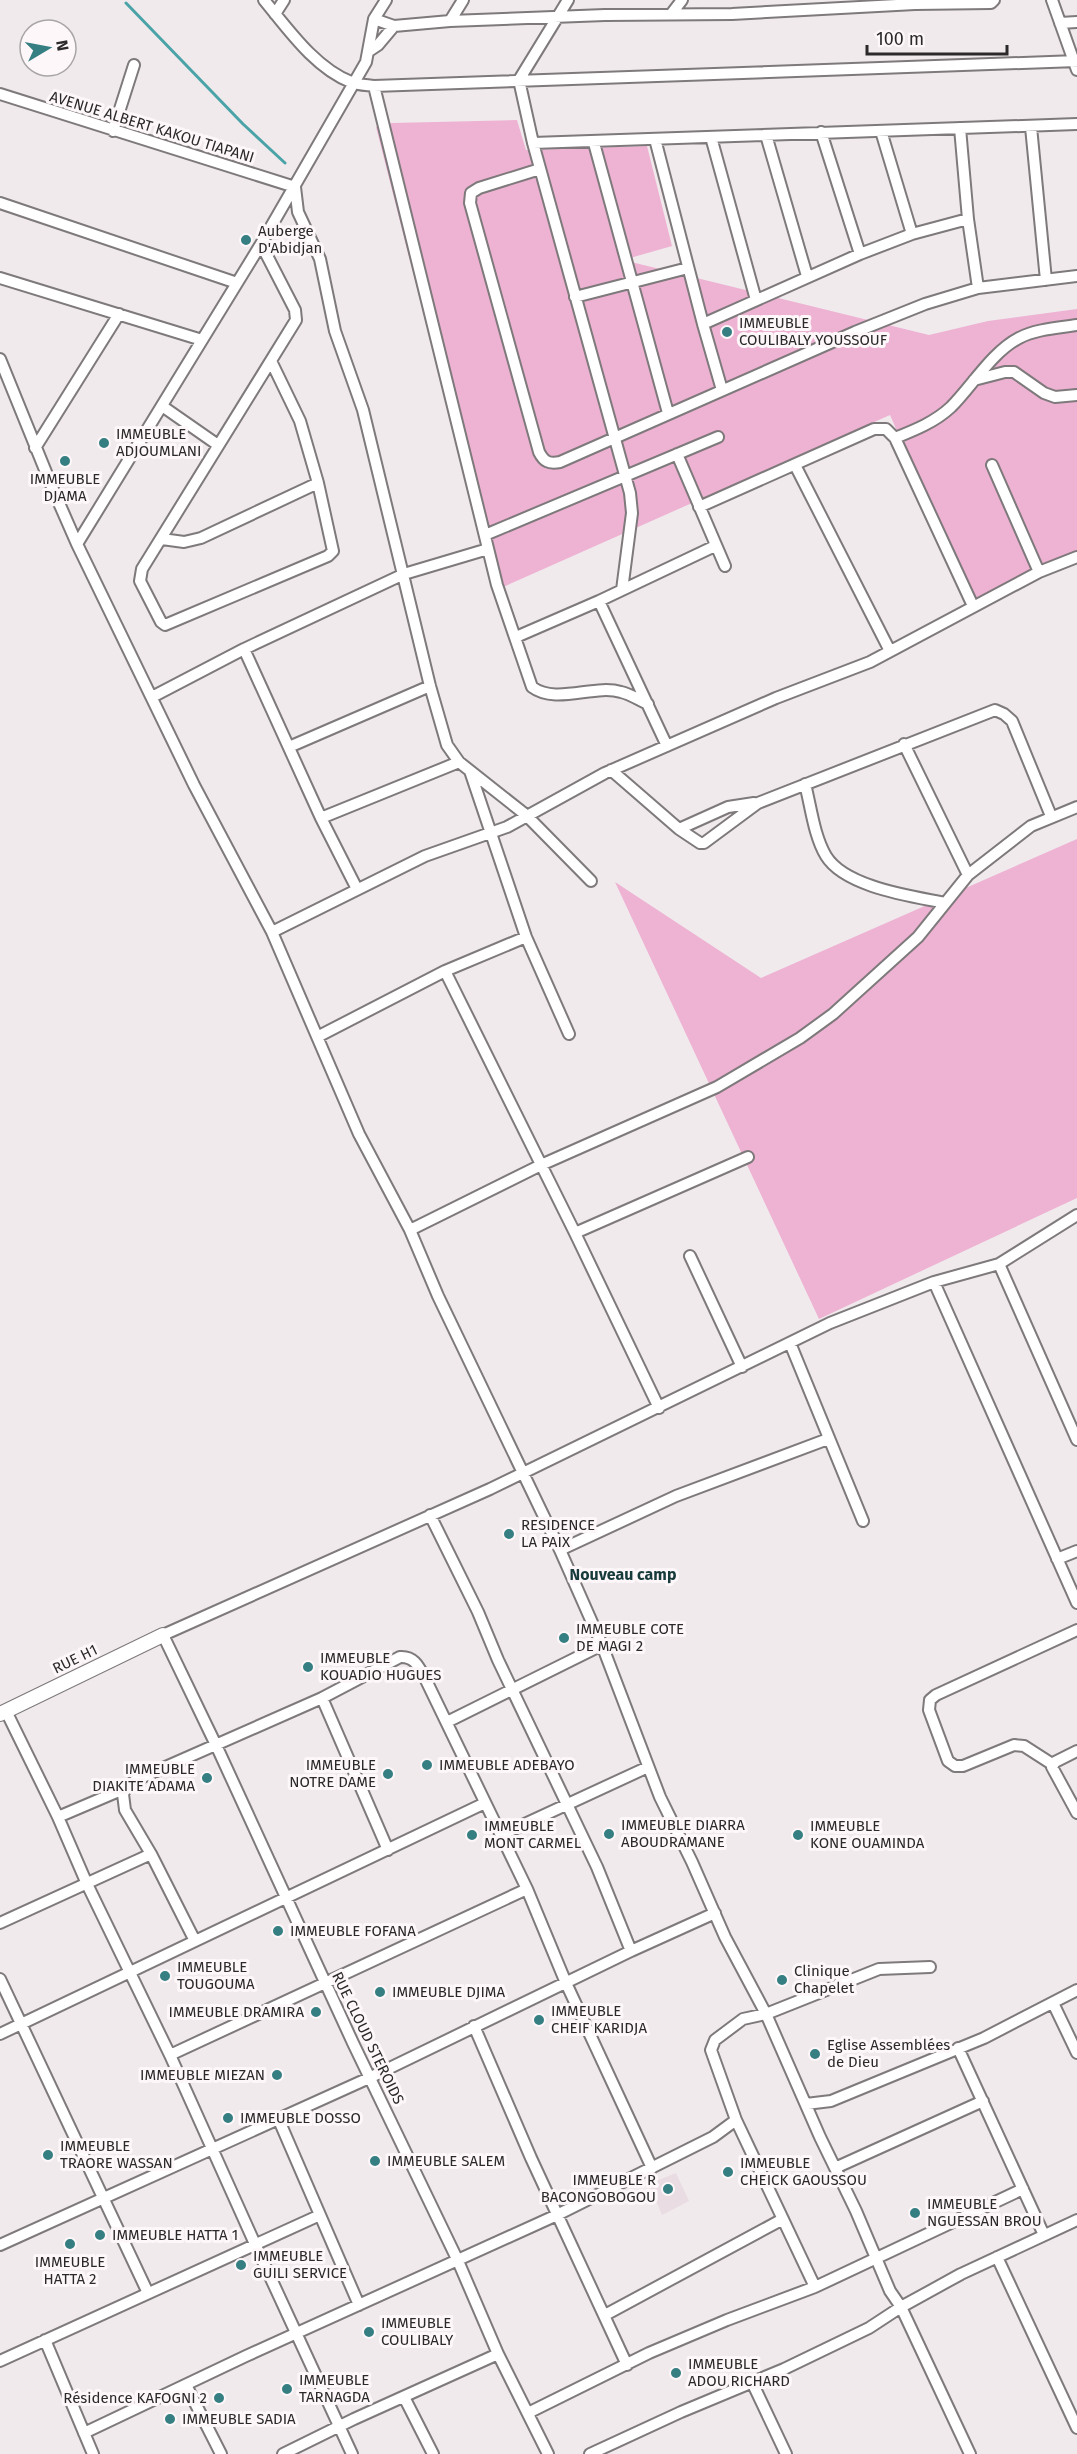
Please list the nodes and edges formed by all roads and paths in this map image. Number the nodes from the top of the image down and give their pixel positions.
1 (264, 0) edge
2 (284, 0) edge
3 (386, 0) edge
4 (463, 0) edge
5 (568, 0) edge
6 (682, 0) edge
7 (994, 0) edge
8 (1052, 0) edge
9 (914, 2) edge
10 (276, 14) junction
11 (672, 14) junction
12 (556, 17) junction
13 (374, 19) junction
14 (450, 21) junction
15 (1077, 22) edge
16 (1060, 23) junction
17 (394, 26) junction
18 (369, 51) junction
19 (1076, 64) edge
20 (134, 65) dead end
21 (519, 80) junction
22 (354, 83) junction
23 (374, 86) junction
24 (0, 94) edge
25 (1077, 124) edge
26 (1031, 127) junction
27 (960, 128) junction
28 (113, 131) junction
29 (881, 131) junction
30 (821, 132) junction
31 (766, 135) junction
32 (711, 137) junction
33 (655, 139) junction
34 (533, 143) junction
35 (594, 143) junction
36 (540, 169) junction
37 (295, 187) junction
38 (0, 203) edge
39 (968, 219) junction
40 (912, 234) junction
41 (261, 244) junction
42 (860, 254) junction
43 (688, 268) junction
44 (807, 276) junction
45 (1077, 276) edge
46 (0, 278) edge
47 (1046, 280) junction
48 (237, 283) junction
49 (631, 283) junction
50 (978, 288) junction
51 (575, 297) junction
52 (756, 300) junction
53 (119, 315) junction
54 (702, 324) junction
55 (1077, 325) edge
56 (202, 340) junction
57 (0, 359) edge
58 (271, 361) junction
59 (973, 380) junction
60 (722, 390) junction
61 (1077, 395) edge
62 (162, 406) junction
63 (668, 413) junction
64 (718, 437) dead end
65 (895, 438) junction
66 (614, 439) junction
67 (218, 445) junction
68 (35, 448) junction
69 (677, 454) junction
70 (795, 465) junction
71 (992, 465) dead end
72 (625, 476) junction
73 (318, 483) junction
74 (699, 507) junction
75 (485, 535) junction
76 (162, 539) junction
77 (77, 544) junction
78 (715, 546) junction
79 (488, 549) junction
80 (1077, 557) edge
81 (725, 566) dead end
82 (1039, 572) junction
83 (404, 574) junction
84 (622, 590) junction
85 (599, 601) junction
86 (973, 606) junction
87 (516, 637) junction
88 (244, 649) junction
89 (890, 651) junction
90 (430, 686) junction
91 (152, 696) junction
92 (648, 704) junction
93 (904, 744) junction
94 (667, 746) junction
95 (289, 747) junction
96 (459, 762) junction
97 (610, 770) junction
98 (470, 771) junction
99 (805, 784) junction
100 (758, 803) junction
101 (1077, 807) edge
102 (526, 815) junction
103 (1051, 816) junction
104 (321, 818) junction
105 (679, 829) junction
106 (492, 832) junction
107 (968, 875) junction
108 (591, 881) dead end
109 (357, 889) junction
110 (945, 903) junction
111 (272, 932) junction
112 (526, 937) junction
113 (445, 971) junction
114 (569, 1034) dead end
115 (319, 1036) junction
116 (748, 1157) dead end
117 (541, 1165) junction
118 (1077, 1215) edge
119 (410, 1230) junction
120 (575, 1233) junction
121 (690, 1256) dead end
122 (999, 1264) junction
123 (934, 1282) junction
124 (790, 1343) junction
125 (741, 1367) junction
126 (658, 1408) junction
127 (828, 1439) junction
128 (1077, 1440) edge
129 (523, 1473) junction
130 (430, 1515) junction
131 (863, 1521) dead end
132 (560, 1550) junction
133 (1077, 1551) edge
134 (1057, 1559) junction
135 (1077, 1603) edge
136 (1077, 1630) edge
137 (164, 1635) junction
138 (602, 1646) junction
139 (513, 1690) junction
140 (322, 1698) junction
141 (3, 1712) edge
142 (447, 1722) junction
143 (216, 1745) junction
144 (1077, 1750) edge
145 (1052, 1764) junction
146 (648, 1767) junction
147 (126, 1788) junction
148 (485, 1803) junction
149 (568, 1803) junction
150 (1077, 1813) edge
151 (58, 1816) junction
152 (501, 1835) junction
153 (388, 1850) junction
154 (151, 1854) junction
155 (87, 1884) junction
156 (527, 1889) junction
157 (286, 1899) junction
158 (715, 1913) junction
159 (0, 1923) edge
160 (195, 1941) junction
161 (631, 1951) junction
162 (930, 1967) dead end
163 (130, 1973) junction
164 (0, 1978) edge
165 (325, 1982) junction
166 (566, 1983) junction
167 (1077, 1990) edge
168 (1053, 2002) junction
169 (766, 2014) junction
170 (21, 2024) junction
171 (474, 2026) junction
172 (0, 2034) edge
173 (958, 2048) junction
174 (1077, 2053) edge
175 (170, 2055) junction
176 (369, 2078) junction
177 (983, 2101) junction
178 (806, 2104) junction
179 (278, 2118) junction
180 (736, 2120) junction
181 (212, 2148) junction
182 (652, 2168) junction
183 (836, 2168) junction
184 (1023, 2189) junction
185 (103, 2198) junction
186 (320, 2215) junction
187 (557, 2215) junction
188 (783, 2219) junction
189 (1077, 2220) edge
190 (1044, 2235) junction
191 (255, 2244) junction
192 (0, 2245) edge
193 (997, 2257) junction
194 (876, 2260) junction
195 (458, 2261) junction
196 (815, 2287) junction
197 (148, 2293) junction
198 (359, 2305) junction
199 (901, 2307) junction
200 (605, 2315) junction
201 (296, 2334) junction
202 (45, 2340) junction
203 (498, 2354) junction
204 (0, 2361) edge
205 (627, 2365) junction
206 (752, 2382) junction
207 (186, 2385) junction
208 (404, 2397) junction
209 (528, 2413) junction
210 (339, 2427) junction
211 (1077, 2428) edge
212 (84, 2433) junction
213 (93, 2454) edge
214 (221, 2454) edge
215 (283, 2454) edge
216 (352, 2454) edge
217 (433, 2454) edge
218 (548, 2454) edge
219 (590, 2454) edge
220 (786, 2454) edge
221 (970, 2454) edge

1 - 10 street
2 - 10 street
3 - 13 street
4 - 14 street
5 - 12 street
6 - 11 street
7 - 9 street
8 - 16 street
9 - 11 street
10 - 22 street
11 - 12 street
12 - 14 street
12 - 21 street
13 - 17 street
13 - 18 street
14 - 17 street
15 - 16 street
16 - 19 street
17 - 18 street
18 - 22 street
19 - 21 street
20 - 28 street
21 - 23 street
21 - 34 street
22 - 23 street
22 - 37 street
23 - 75 street
24 - 28 street, AVENUE ALBERT KAKOU TIAPANI
25 - 26 street
26 - 27 street
26 - 47 street
27 - 29 street
27 - 39 street
28 - 37 street, AVENUE ALBERT KAKOU TIAPANI
29 - 30 street
29 - 40 street
30 - 31 street
30 - 42 street
31 - 32 street
31 - 44 street
32 - 33 street
32 - 52 street
33 - 35 street
33 - 43 street
34 - 35 street
34 - 36 street
35 - 49 street
36 - 51 street
36 - 66 street
37 - 41 street
37 - 83 street
38 - 48 street
39 - 40 street
39 - 50 street
40 - 42 street
41 - 48 street
41 - 58 street
42 - 44 street
43 - 49 street
43 - 54 street
44 - 52 street
45 - 47 street
46 - 53 street
47 - 50 street
48 - 56 street
49 - 51 street
49 - 63 street
50 - 60 street
51 - 66 street
52 - 54 street
53 - 56 street
53 - 68 street
54 - 60 street
55 - 59 street
56 - 62 street
57 - 68 street
58 - 67 street
58 - 73 street
59 - 61 street
59 - 65 street
60 - 63 street
62 - 67 street
62 - 77 street
63 - 66 street
64 - 69 street
65 - 70 street
65 - 86 street
66 - 72 street
67 - 76 street
68 - 77 street
69 - 72 street
69 - 74 street
70 - 74 street
70 - 89 street
71 - 82 street
72 - 75 street
72 - 84 street
73 - 76 street
73 - 76 street
74 - 78 street
75 - 79 street
77 - 91 street
78 - 81 street
78 - 84 street
79 - 83 street
79 - 87 street
80 - 82 street
82 - 86 street
83 - 88 street
83 - 90 street
84 - 85 street
85 - 87 street
85 - 92 street
86 - 89 street
87 - 92 street
88 - 91 street
88 - 95 street
89 - 94 street
90 - 95 street
90 - 96 street
91 - 111 street
92 - 94 street
93 - 99 street
93 - 103 street
93 - 107 street
94 - 97 street
95 - 104 street
96 - 98 street
96 - 104 street
97 - 102 street
97 - 105 street
98 - 102 street
98 - 106 street
99 - 100 street
99 - 110 street
100 - 105 street
100 - 105 street
101 - 103 street
102 - 106 street
102 - 108 street
103 - 107 street
104 - 109 street
106 - 109 street
106 - 112 street
107 - 110 street
109 - 111 street
110 - 117 street
111 - 115 street
112 - 113 street
112 - 114 street
113 - 115 street
113 - 117 street
115 - 119 street
116 - 120 street
117 - 119 street
117 - 120 street
118 - 122 street
119 - 129 street
120 - 126 street
121 - 125 street
122 - 123 street
122 - 128 street
123 - 124 street
123 - 134 street
124 - 125 street
124 - 127 street
125 - 126 street
126 - 129 street
127 - 131 street
127 - 132 street
129 - 130 street
129 - 132 street
130 - 137 street
130 - 139 street
132 - 138 street
133 - 134 street
134 - 135 street
136 - 145 street
137 - 141 street, RUE H1
137 - 143 street, RUE CLOUD STEROIDS
138 - 139 street
138 - 146 street
139 - 142 street
139 - 149 street
140 - 142 street
140 - 143 street
140 - 153 street
141 - 151 street
142 - 148 street
143 - 147 street
143 - 157 street, RUE CLOUD STEROIDS
144 - 145 street
145 - 150 street
146 - 149 street
146 - 158 street
147 - 151 street
147 - 154 street
148 - 152 street
148 - 153 street
149 - 152 street
149 - 161 street
151 - 155 street
152 - 156 street
153 - 157 street
154 - 155 street
154 - 160 street
155 - 159 street
155 - 163 street
156 - 165 street
156 - 166 street
157 - 160 street
157 - 165 street, RUE CLOUD STEROIDS
158 - 161 street
158 - 169 street
160 - 163 street
161 - 166 street
162 - 169 street
163 - 170 street
163 - 175 street
164 - 170 street
165 - 175 street
165 - 176 street, RUE CLOUD STEROIDS
166 - 171 street
166 - 182 street
167 - 168 street
168 - 173 street
168 - 174 street
169 - 178 street
169 - 180 street
170 - 172 street
170 - 185 street
171 - 176 street
171 - 187 street
173 - 177 street
173 - 178 street
175 - 181 street
176 - 179 street
176 - 195 street, RUE CLOUD STEROIDS
177 - 183 street
177 - 184 street
178 - 183 street
179 - 181 street
179 - 186 street
180 - 182 street
180 - 188 street
181 - 185 street
181 - 191 street
182 - 187 street
183 - 194 street
184 - 190 street
184 - 194 street
185 - 192 street
185 - 197 street
186 - 191 street
186 - 198 street
187 - 195 street
187 - 200 street
188 - 196 street
188 - 200 street
189 - 190 street
190 - 193 street
191 - 197 street
191 - 201 street
193 - 199 street
193 - 211 street
194 - 196 street
194 - 199 street
195 - 198 street
195 - 203 street, RUE CLOUD STEROIDS
196 - 205 street
197 - 202 street
198 - 201 street
199 - 206 street
199 - 221 street
200 - 205 street
201 - 207 street
201 - 210 street
202 - 204 street
202 - 212 street
203 - 208 street
203 - 209 street, RUE CLOUD STEROIDS
205 - 209 street
206 - 219 street
206 - 220 street
207 - 212 street
207 - 214 street
208 - 210 street
208 - 217 street
209 - 218 street, RUE CLOUD STEROIDS
210 - 215 street
210 - 216 street
212 - 213 street

